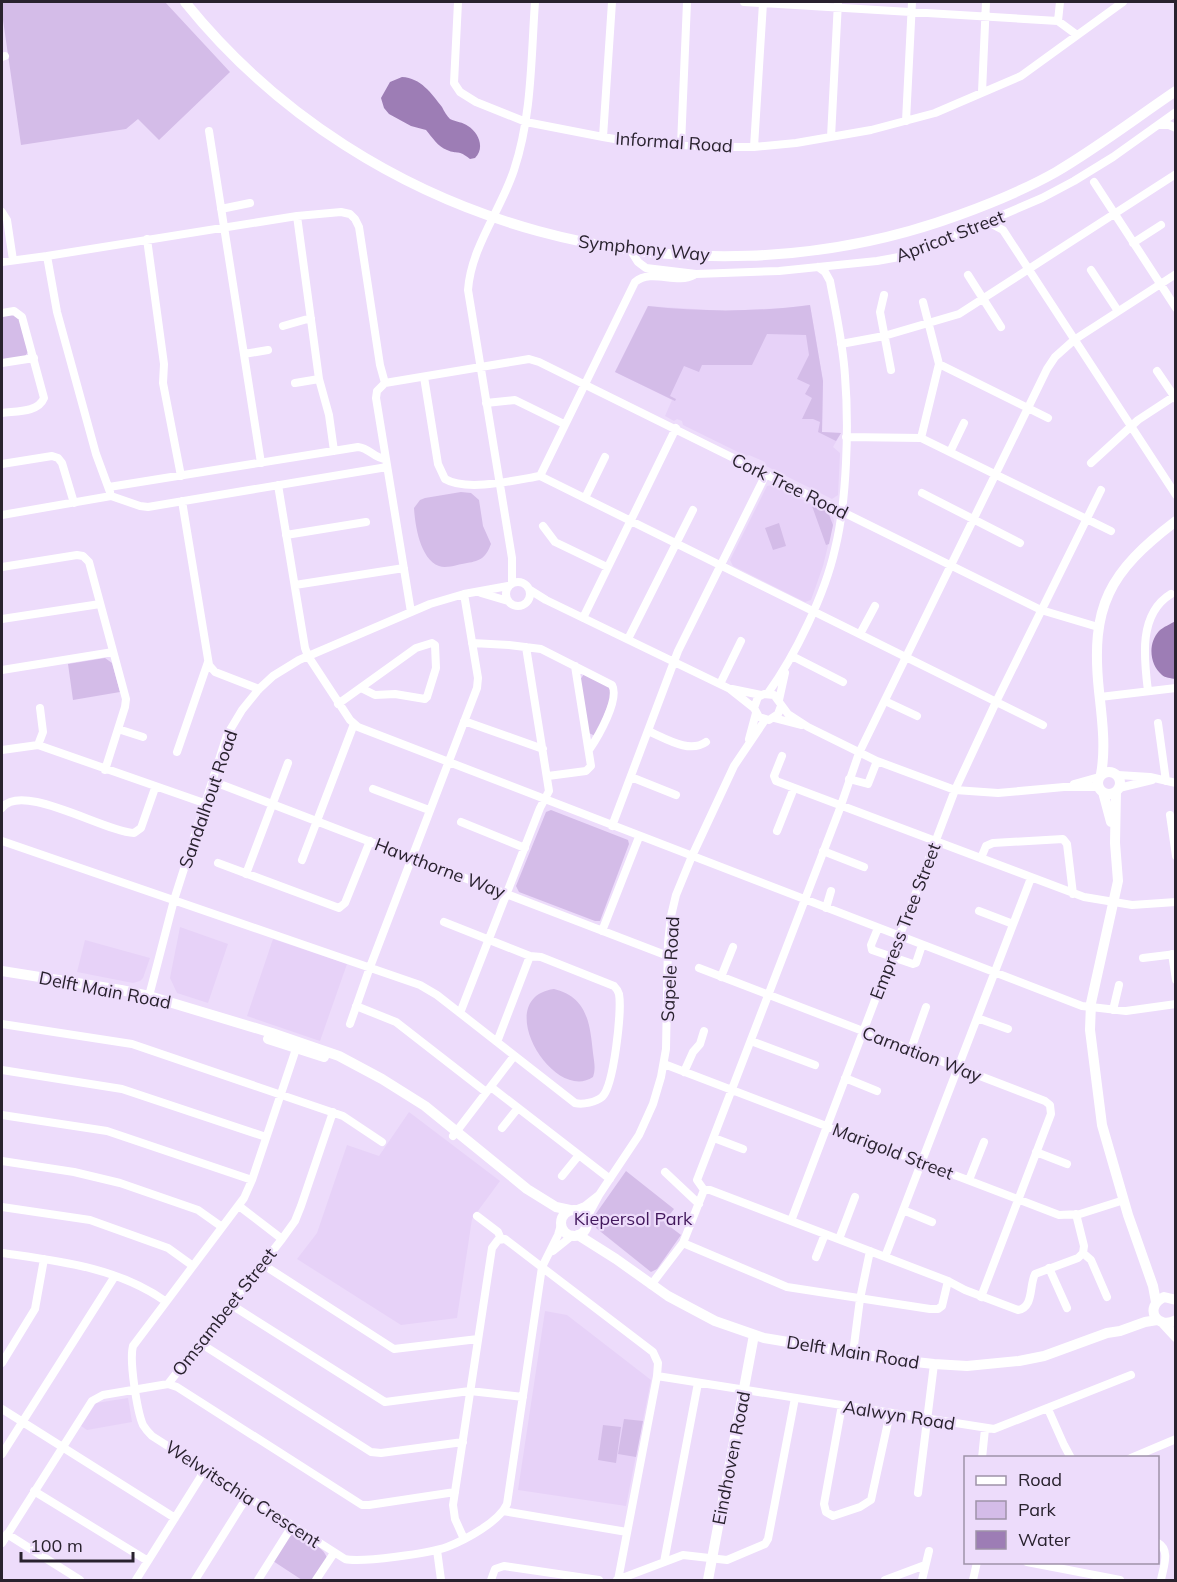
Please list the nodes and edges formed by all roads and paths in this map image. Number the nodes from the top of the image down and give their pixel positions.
1 (185, 2) edge
2 (458, 2) edge
3 (535, 2) edge
4 (612, 2) edge
5 (687, 2) edge
6 (744, 2) edge
7 (912, 2) edge
8 (986, 2) edge
9 (1060, 2) edge
10 (1123, 2) edge
11 (763, 3) edge
12 (838, 4) edge
13 (911, 12) junction
14 (986, 17) junction
15 (1058, 21) junction
16 (1077, 35) junction
17 (1176, 91) edge
18 (982, 93) junction
19 (1176, 112) edge
20 (906, 121) junction
21 (526, 122) junction
22 (1159, 125) junction
23 (1176, 128) edge
24 (209, 130) dead end
25 (603, 137) junction
26 (831, 137) junction
27 (681, 145) junction
28 (754, 147) junction
29 (1176, 174) edge
30 (1094, 183) dead end
31 (250, 203) dead end
32 (221, 209) junction
33 (2, 212) edge
34 (1009, 213) junction
35 (1114, 214) junction
36 (297, 216) junction
37 (494, 218) junction
38 (988, 222) junction
39 (1161, 225) dead end
40 (223, 226) junction
41 (1003, 230) junction
42 (147, 239) junction
43 (1133, 243) junction
44 (631, 251) junction
45 (47, 256) junction
46 (13, 260) junction
47 (2, 262) edge
48 (839, 264) junction
49 (818, 267) junction
50 (1029, 270) junction
51 (1091, 270) dead end
52 (696, 274) junction
53 (1176, 274) edge
54 (968, 275) dead end
55 (830, 281) junction
56 (1160, 284) junction
57 (884, 296) dead end
58 (983, 299) junction
59 (922, 303) dead end
60 (1176, 308) edge
61 (1118, 311) junction
62 (2, 313) edge
63 (311, 318) junction
64 (929, 324) junction
65 (283, 326) dead end
66 (1002, 327) dead end
67 (884, 336) junction
68 (1074, 340) junction
69 (841, 344) junction
70 (268, 350) dead end
71 (244, 354) junction
72 (34, 358) junction
73 (2, 363) edge
74 (939, 364) junction
75 (480, 367) junction
76 (891, 370) dead end
77 (1157, 370) dead end
78 (424, 377) junction
79 (319, 379) junction
80 (295, 383) dead end
81 (385, 383) junction
82 (585, 384) junction
83 (1175, 397) edge
84 (486, 403) junction
85 (1030, 408) junction
86 (2, 413) edge
87 (1048, 418) dead end
88 (964, 423) dead end
89 (564, 424) junction
90 (1131, 426) junction
91 (676, 428) junction
92 (846, 437) junction
93 (921, 438) junction
94 (334, 451) junction
95 (950, 452) junction
96 (605, 457) dead end
97 (261, 463) junction
98 (386, 463) junction
99 (1091, 463) dead end
100 (2, 464) edge
101 (766, 474) junction
102 (996, 475) junction
103 (181, 476) junction
104 (540, 476) junction
105 (500, 483) junction
106 (278, 485) junction
107 (109, 487) junction
108 (1101, 490) dead end
109 (922, 493) dead end
110 (1176, 495) edge
111 (111, 496) junction
112 (585, 498) junction
113 (182, 501) junction
114 (74, 504) junction
115 (693, 510) dead end
116 (841, 511) junction
117 (2, 515) edge
118 (1086, 519) junction
119 (974, 520) junction
120 (631, 521) junction
121 (1176, 521) edge
122 (366, 522) dead end
123 (543, 526) dead end
124 (1111, 531) dead end
125 (286, 535) junction
126 (675, 543) junction
127 (1020, 543) dead end
128 (512, 558) junction
129 (721, 566) junction
130 (951, 566) junction
131 (2, 567) edge
132 (607, 567) junction
133 (404, 568) junction
134 (524, 583) junction
135 (510, 584) junction
136 (295, 585) junction
137 (530, 590) junction
138 (476, 592) junction
139 (464, 594) junction
140 (1170, 594) dead end
141 (546, 600) junction
142 (508, 601) junction
143 (100, 603) junction
144 (527, 603) junction
145 (875, 606) dead end
146 (1041, 610) junction
147 (812, 611) junction
148 (411, 612) junction
149 (583, 618) junction
150 (2, 620) edge
151 (1098, 627) junction
152 (860, 634) junction
153 (628, 639) junction
154 (741, 641) dead end
155 (472, 643) junction
156 (526, 647) junction
157 (113, 652) junction
158 (308, 656) junction
159 (792, 656) junction
160 (906, 657) junction
161 (208, 662) junction
162 (675, 662) junction
163 (575, 666) junction
164 (786, 669) junction
165 (2, 670) edge
166 (843, 682) dead end
167 (720, 684) junction
168 (259, 688) junction
169 (361, 688) junction
170 (1176, 688) edge
171 (730, 689) junction
172 (1148, 692) junction
173 (764, 694) junction
174 (1100, 697) junction
175 (885, 701) junction
176 (996, 702) junction
177 (780, 703) junction
178 (338, 704) junction
179 (40, 708) dead end
180 (755, 710) junction
181 (917, 716) dead end
182 (774, 718) junction
183 (765, 720) junction
184 (464, 721) junction
185 (1158, 723) dead end
186 (354, 724) junction
187 (1043, 725) dead end
188 (808, 727) junction
189 (118, 729) junction
190 (648, 731) junction
191 (1103, 733) junction
192 (142, 737) dead end
193 (706, 742) dead end
194 (748, 744) junction
195 (38, 745) junction
196 (543, 749) junction
197 (2, 750) edge
198 (589, 750) junction
199 (177, 752) dead end
200 (859, 753) junction
201 (782, 756) dead end
202 (877, 761) junction
203 (448, 762) junction
204 (288, 763) dead end
205 (105, 770) junction
206 (1117, 774) junction
207 (548, 776) junction
208 (631, 777) junction
209 (849, 779) junction
210 (1156, 779) junction
211 (212, 781) junction
212 (1166, 781) junction
213 (1101, 783) junction
214 (1176, 783) edge
215 (154, 788) junction
216 (794, 788) junction
217 (373, 789) dead end
218 (955, 790) junction
219 (1118, 790) junction
220 (676, 795) dead end
221 (544, 800) junction
222 (204, 803) junction
223 (272, 804) junction
224 (840, 804) junction
225 (2, 808) edge
226 (429, 810) junction
227 (1170, 815) dead end
228 (317, 821) junction
229 (461, 822) dead end
230 (612, 826) junction
231 (777, 831) dead end
232 (639, 837) junction
233 (2, 841) edge
234 (370, 841) junction
235 (936, 841) junction
236 (1115, 843) junction
237 (525, 848) junction
238 (823, 851) junction
239 (692, 856) junction
240 (1176, 856) edge
241 (412, 857) junction
242 (981, 858) junction
243 (302, 860) dead end
244 (218, 863) dead end
245 (864, 867) dead end
246 (246, 874) junction
247 (1031, 878) junction
248 (831, 891) dead end
249 (507, 894) junction
250 (1073, 894) junction
251 (174, 900) junction
252 (805, 900) junction
253 (1176, 902) edge
254 (1114, 903) junction
255 (826, 908) junction
256 (979, 911) dead end
257 (444, 922) dead end
258 (1013, 924) junction
259 (878, 928) junction
260 (602, 931) junction
261 (899, 936) junction
262 (489, 941) junction
263 (922, 945) junction
264 (733, 947) dead end
265 (1174, 954) edge
266 (530, 956) junction
267 (668, 956) junction
268 (891, 957) junction
269 (1143, 958) dead end
270 (370, 967) junction
271 (699, 968) dead end
272 (2, 971) edge
273 (995, 973) junction
274 (721, 976) junction
275 (1176, 980) edge
276 (1119, 986) dead end
277 (768, 995) junction
278 (150, 996) junction
279 (1176, 1004) edge
280 (356, 1006) junction
281 (926, 1007) dead end
282 (1091, 1007) junction
283 (1113, 1010) junction
284 (460, 1013) junction
285 (977, 1018) junction
286 (2, 1024) edge
287 (350, 1024) dead end
288 (1008, 1029) dead end
289 (704, 1031) dead end
290 (863, 1031) junction
291 (751, 1041) junction
292 (497, 1042) junction
293 (297, 1045) junction
294 (910, 1049) junction
295 (514, 1056) junction
296 (664, 1064) junction
297 (815, 1065) dead end
298 (958, 1068) junction
299 (2, 1070) edge
300 (684, 1072) junction
301 (845, 1078) junction
302 (489, 1090) junction
303 (732, 1090) junction
304 (877, 1091) dead end
305 (280, 1095) junction
306 (518, 1108) junction
307 (333, 1112) junction
308 (2, 1115) edge
309 (827, 1126) junction
310 (502, 1128) dead end
311 (455, 1134) junction
312 (266, 1137) junction
313 (714, 1138) junction
314 (382, 1142) dead end
315 (984, 1142) dead end
316 (743, 1149) dead end
317 (1036, 1152) junction
318 (579, 1155) junction
319 (2, 1161) edge
320 (922, 1162) junction
321 (1067, 1164) dead end
322 (665, 1172) dead end
323 (562, 1176) dead end
324 (610, 1179) junction
325 (252, 1180) junction
326 (697, 1180) junction
327 (969, 1180) junction
328 (527, 1189) junction
329 (683, 1189) junction
330 (704, 1190) junction
331 (599, 1195) junction
332 (855, 1197) dead end
333 (1018, 1199) junction
334 (1124, 1200) junction
335 (699, 1204) junction
336 (239, 1206) junction
337 (2, 1207) edge
338 (572, 1210) junction
339 (903, 1210) junction
340 (1076, 1215) junction
341 (477, 1216) dead end
342 (586, 1221) junction
343 (791, 1221) junction
344 (932, 1222) dead end
345 (561, 1223) junction
346 (222, 1227) junction
347 (825, 1234) junction
348 (576, 1235) junction
349 (282, 1239) junction
350 (839, 1239) junction
351 (500, 1240) junction
352 (683, 1243) junction
353 (870, 1251) junction
354 (2, 1252) edge
355 (1083, 1253) junction
356 (549, 1254) junction
357 (816, 1257) dead end
358 (885, 1257) junction
359 (44, 1259) junction
360 (616, 1259) junction
361 (1146, 1262) junction
362 (262, 1264) junction
363 (192, 1266) junction
364 (542, 1267) junction
365 (1049, 1268) junction
366 (115, 1276) junction
367 (948, 1281) junction
368 (651, 1285) junction
369 (981, 1297) junction
370 (1107, 1297) dead end
371 (1173, 1298) edge
372 (860, 1299) junction
373 (165, 1301) junction
374 (230, 1304) junction
375 (1155, 1304) junction
376 (1067, 1308) dead end
377 (1176, 1320) edge
378 (1160, 1321) junction
379 (1107, 1333) junction
380 (754, 1335) junction
381 (1176, 1337) edge
382 (478, 1339) junction
383 (200, 1343) junction
384 (853, 1353) junction
385 (2, 1363) edge
386 (934, 1364) junction
387 (1131, 1374) dead end
388 (657, 1376) junction
389 (698, 1383) junction
390 (168, 1384) junction
391 (136, 1390) junction
392 (470, 1390) junction
393 (743, 1390) junction
394 (523, 1397) junction
395 (795, 1398) junction
396 (842, 1406) junction
397 (2, 1409) edge
398 (1048, 1409) junction
399 (890, 1413) junction
400 (928, 1419) junction
401 (22, 1422) junction
402 (985, 1429) junction
403 (1176, 1439) edge
404 (463, 1442) junction
405 (63, 1447) junction
406 (1152, 1453) edge
407 (2, 1454) edge
408 (982, 1456) edge
409 (1070, 1456) edge
410 (206, 1470) junction
411 (34, 1491) junction
412 (455, 1492) junction
413 (918, 1493) dead end
414 (247, 1497) junction
415 (503, 1511) junction
416 (175, 1518) junction
417 (292, 1526) junction
418 (627, 1532) junction
419 (7, 1534) junction
420 (464, 1539) junction
421 (2, 1543) edge
422 (1159, 1544) edge
423 (437, 1550) junction
424 (929, 1551) dead end
425 (334, 1553) junction
426 (712, 1558) junction
427 (148, 1561) junction
428 (664, 1562) junction
429 (977, 1564) edge
430 (1032, 1564) edge
431 (925, 1565) junction
432 (618, 1580) edge
433 (81, 1581) edge
434 (135, 1581) edge
435 (195, 1581) edge
436 (258, 1581) edge
437 (316, 1581) edge
438 (441, 1581) edge
439 (491, 1581) edge
440 (599, 1581) edge
441 (708, 1581) edge
442 (885, 1581) edge
443 (922, 1581) edge
444 (973, 1581) edge
445 (1120, 1581) edge
446 (1161, 1581) edge

1 - 37 street, Symphony Way
2 - 21 street, Informal Road
3 - 21 street
4 - 25 street
5 - 27 street
6 - 11 street
7 - 13 street
8 - 14 street
9 - 15 street
10 - 16 street, Informal Road
11 - 12 street
11 - 28 street
12 - 13 street
12 - 26 street
13 - 14 street
13 - 20 street
14 - 15 street
14 - 18 street
15 - 16 street
16 - 18 street, Informal Road
17 - 44 street, Symphony Way
18 - 20 street, Informal Road
19 - 22 street, Apricot Street
20 - 26 street, Informal Road
21 - 25 street, Informal Road
21 - 37 street
22 - 23 street
22 - 34 street, Apricot Street
24 - 32 street
25 - 27 street, Informal Road
26 - 28 street, Informal Road
27 - 28 street, Informal Road
29 - 35 street
30 - 35 street
31 - 32 street
32 - 40 street
33 - 46 street
34 - 38 street, Apricot Street
34 - 41 street
35 - 43 street
35 - 50 street
36 - 40 street
36 - 63 street
36 - 81 street
37 - 44 street, Symphony Way
37 - 75 street
38 - 41 street
38 - 48 street, Apricot Street
39 - 43 street
40 - 42 street
40 - 71 street
41 - 50 street
42 - 45 street
42 - 103 street
43 - 56 street
44 - 52 street, Apricot Street
45 - 46 street
45 - 107 street
46 - 47 street
48 - 49 street, Apricot Street
48 - 55 street
49 - 52 street, Apricot Street
49 - 55 street
50 - 58 street
50 - 68 street
51 - 61 street
52 - 82 street, Apricot Street
53 - 56 street
54 - 58 street
55 - 69 street
56 - 60 street
56 - 61 street
57 - 67 street
58 - 64 street
58 - 66 street
59 - 64 street
61 - 68 street
62 - 72 street
63 - 65 street
63 - 79 street
64 - 67 street
64 - 74 street
67 - 69 street
67 - 76 street
68 - 85 street
68 - 90 street
69 - 92 street
70 - 71 street
71 - 97 street
72 - 73 street
72 - 86 street
74 - 85 street
74 - 93 street
75 - 78 street, Cork Tree Road
75 - 82 street, Cork Tree Road
75 - 84 street
77 - 83 street
78 - 81 street, Cork Tree Road
78 - 105 street
79 - 80 street
79 - 94 street
81 - 98 street
82 - 89 street
82 - 91 street, Cork Tree Road
83 - 90 street
84 - 89 street
84 - 105 street
85 - 87 street
85 - 102 street
88 - 95 street
89 - 104 street
90 - 99 street
90 - 110 street
91 - 101 street, Cork Tree Road
91 - 120 street
92 - 93 street
92 - 116 street
93 - 95 street
94 - 97 street
94 - 98 street
95 - 102 street
96 - 112 street
97 - 103 street
98 - 106 street
98 - 133 street
100 - 114 street
101 - 116 street, Cork Tree Road
101 - 129 street
102 - 118 street
102 - 119 street
103 - 107 street
104 - 105 street
104 - 112 street
105 - 128 street
106 - 113 street
106 - 125 street
107 - 111 street
108 - 118 street, Empress Tree Street
109 - 119 street
111 - 113 street
111 - 114 street
112 - 120 street
113 - 161 street
114 - 117 street
115 - 126 street
116 - 130 street, Cork Tree Road
116 - 147 street
118 - 124 street
118 - 146 street, Empress Tree Street
119 - 127 street
119 - 130 street
120 - 126 street
120 - 132 street
121 - 151 street
122 - 125 street
123 - 132 street
125 - 136 street
126 - 129 street
126 - 153 street
128 - 134 street
128 - 135 street
129 - 147 street
129 - 162 street
130 - 146 street, Cork Tree Road
130 - 160 street
131 - 143 street
132 - 149 street
133 - 136 street
133 - 148 street
134 - 135 street
134 - 137 street
135 - 138 street
135 - 142 street
136 - 158 street
137 - 141 street
137 - 144 street
138 - 139 street, Sandalhout Road
138 - 142 street
139 - 148 street, Sandalhout Road
139 - 155 street
140 - 172 street
141 - 144 street
141 - 149 street
142 - 144 street
143 - 150 street
143 - 157 street
145 - 152 street
146 - 151 street, Cork Tree Road
146 - 176 street, Empress Tree Street
147 - 152 street
147 - 159 street
148 - 158 street, Sandalhout Road
149 - 153 street
151 - 174 street
152 - 160 street
153 - 162 street
154 - 167 street
155 - 156 street
155 - 184 street
156 - 163 street
156 - 196 street
157 - 165 street
157 - 189 street
158 - 168 street, Sandalhout Road
158 - 178 street
159 - 164 street
159 - 166 street
160 - 175 street
160 - 176 street
161 - 168 street
161 - 199 street
162 - 167 street
162 - 190 street
163 - 198 street
163 - 198 street
164 - 173 street
164 - 177 street
167 - 171 street
168 - 211 street, Sandalhout Road
169 - 169 street
169 - 178 street
170 - 172 street
171 - 173 street
171 - 180 street
172 - 174 street
173 - 177 street
173 - 180 street
174 - 191 street
175 - 181 street
175 - 200 street
176 - 187 street
176 - 218 street, Empress Tree Street
177 - 182 street
177 - 188 street
178 - 186 street
179 - 195 street
180 - 183 street
180 - 194 street, Sapele Road
182 - 183 street
182 - 188 street
183 - 194 street, Sapele Road
184 - 196 street
184 - 203 street
185 - 212 street
186 - 203 street
186 - 228 street
188 - 200 street
189 - 192 street
189 - 205 street
190 - 193 street
190 - 208 street
191 - 206 street
191 - 213 street
194 - 239 street, Sapele Road
195 - 197 street
195 - 205 street
196 - 207 street
198 - 207 street
200 - 202 street
200 - 209 street
201 - 216 street
202 - 209 street
202 - 218 street
203 - 221 street
203 - 226 street
204 - 223 street
205 - 215 street
206 - 210 street
206 - 213 street
206 - 219 street
207 - 221 street
208 - 220 street
208 - 230 street
209 - 224 street
210 - 212 street
210 - 219 street
211 - 222 street, Sandalhout Road
211 - 223 street, Hawthorne Way
212 - 214 street
213 - 218 street
213 - 219 street
213 - 236 street
215 - 222 street
215 - 225 street
216 - 224 street
216 - 231 street
217 - 226 street
218 - 235 street, Empress Tree Street
219 - 236 street
221 - 230 street
221 - 237 street
222 - 251 street, Sandalhout Road
223 - 228 street, Hawthorne Way
223 - 246 street
224 - 235 street
224 - 238 street
226 - 241 street
227 - 240 street
228 - 234 street, Hawthorne Way
228 - 243 street
229 - 237 street
230 - 232 street
232 - 239 street
232 - 260 street
233 - 251 street
234 - 241 street, Hawthorne Way
234 - 246 street
235 - 242 street
235 - 261 street, Empress Tree Street
236 - 254 street
237 - 249 street
238 - 245 street
238 - 252 street
239 - 252 street
239 - 267 street, Sapele Road
241 - 249 street, Hawthorne Way
241 - 270 street
242 - 247 street
242 - 250 street
244 - 246 street
247 - 250 street
247 - 258 street
248 - 255 street
249 - 260 street, Hawthorne Way
249 - 262 street
250 - 254 street
251 - 270 street
251 - 278 street, Sandalhout Road
252 - 255 street
252 - 277 street
253 - 254 street
254 - 282 street
255 - 259 street
256 - 258 street
257 - 262 street
258 - 273 street
259 - 261 street
259 - 268 street
260 - 267 street, Hawthorne Way
261 - 263 street
261 - 268 street, Empress Tree Street
262 - 266 street
262 - 284 street
263 - 268 street
263 - 273 street
264 - 274 street
265 - 269 street
265 - 275 street
266 - 292 street
266 - 295 street
267 - 296 street, Sapele Road
268 - 290 street, Empress Tree Street
270 - 280 street
270 - 284 street
271 - 274 street, Carnation Way
272 - 278 street, Delft Main Road
273 - 282 street
273 - 285 street
274 - 277 street, Carnation Way
276 - 283 street
277 - 290 street, Carnation Way
277 - 291 street
278 - 293 street, Delft Main Road
279 - 283 street
280 - 287 street
280 - 302 street
281 - 294 street
282 - 283 street
282 - 334 street
284 - 292 street
285 - 288 street
285 - 298 street
286 - 305 street
289 - 300 street
290 - 294 street, Carnation Way
290 - 301 street, Empress Tree Street
291 - 297 street
291 - 303 street
292 - 295 street
293 - 305 street, Welwitschia Crescent
293 - 311 street, Delft Main Road
294 - 298 street, Carnation Way
295 - 302 street
296 - 300 street, Marigold Street
296 - 324 street, Sapele Road
298 - 317 street, Carnation Way
298 - 320 street
299 - 312 street
300 - 303 street, Marigold Street
301 - 304 street
301 - 309 street, Empress Tree Street
302 - 306 street
302 - 311 street
303 - 309 street, Marigold Street
303 - 313 street
305 - 307 street
305 - 312 street, Welwitschia Crescent
306 - 310 street
306 - 318 street
307 - 314 street
307 - 349 street, Omsambeet Street
308 - 325 street
309 - 320 street, Marigold Street
309 - 343 street, Empress Tree Street
311 - 328 street, Delft Main Road
312 - 325 street, Welwitschia Crescent
313 - 316 street
313 - 326 street
315 - 327 street
317 - 321 street
317 - 333 street, Carnation Way
318 - 323 street
318 - 324 street
319 - 346 street
320 - 327 street, Marigold Street
320 - 339 street
322 - 329 street
324 - 331 street, Sapele Road
325 - 336 street, Welwitschia Crescent
326 - 329 street
326 - 330 street
327 - 333 street, Marigold Street
328 - 338 street, Delft Main Road
328 - 345 street, Delft Main Road
329 - 335 street
330 - 335 street
330 - 343 street
331 - 338 street, Sapele Road
331 - 342 street, Sapele Road
332 - 350 street
333 - 340 street, Marigold Street
333 - 369 street, Carnation Way
334 - 340 street, Marigold Street
334 - 361 street
335 - 352 street
336 - 346 street, Welwitschia Crescent
336 - 349 street
337 - 363 street
338 - 342 street
338 - 345 street
339 - 344 street
339 - 358 street
340 - 355 street
341 - 351 street
342 - 348 street
342 - 360 street, Delft Main Road
343 - 347 street
345 - 348 street
345 - 356 street
346 - 363 street, Welwitschia Crescent
347 - 350 street
347 - 357 street
348 - 356 street
348 - 360 street, Delft Main Road
349 - 362 street, Omsambeet Street
350 - 353 street
351 - 364 street
351 - 382 street
352 - 368 street
352 - 372 street
353 - 358 street
353 - 372 street
354 - 359 street
355 - 365 street
355 - 370 street
356 - 364 street
358 - 367 street
359 - 366 street
359 - 385 street
360 - 368 street, Delft Main Road
361 - 371 street
361 - 375 street
362 - 374 street, Omsambeet Street
362 - 382 street
363 - 373 street, Welwitschia Crescent
364 - 388 street
364 - 394 street
365 - 369 street
365 - 376 street
366 - 373 street
366 - 401 street
367 - 369 street
367 - 372 street
368 - 380 street, Delft Main Road
371 - 375 street, Delft Main Road
372 - 384 street
373 - 391 street, Welwitschia Crescent
374 - 383 street, Omsambeet Street
374 - 392 street
375 - 378 street
375 - 379 street, Delft Main Road
377 - 378 street, Delft Main Road
378 - 379 street, Delft Main Road
378 - 381 street
379 - 386 street, Delft Main Road
380 - 384 street, Delft Main Road
380 - 393 street, Eindhoven Road
382 - 392 street
383 - 390 street, Omsambeet Street
383 - 404 street
384 - 386 street, Delft Main Road
386 - 400 street
387 - 398 street, Aalwyn Road
388 - 389 street, Aalwyn Road
388 - 418 street
389 - 393 street, Aalwyn Road
389 - 428 street
390 - 391 street, Omsambeet Street
390 - 412 street
391 - 405 street, Omsambeet Street
391 - 410 street, Welwitschia Crescent
392 - 394 street
392 - 404 street
393 - 395 street, Aalwyn Road
393 - 426 street, Eindhoven Road
394 - 415 street
395 - 396 street, Aalwyn Road
395 - 426 street
396 - 399 street, Aalwyn Road
396 - 399 street
397 - 401 street
398 - 402 street, Aalwyn Road
398 - 409 street
399 - 400 street, Aalwyn Road
400 - 402 street, Aalwyn Road
400 - 413 street
401 - 405 street
401 - 407 street
402 - 408 street
403 - 406 street
404 - 412 street
405 - 411 street, Omsambeet Street
405 - 416 street
410 - 414 street, Welwitschia Crescent
410 - 416 street
411 - 419 street, Omsambeet Street
411 - 427 street
412 - 420 street
414 - 417 street, Welwitschia Crescent
414 - 435 street
415 - 418 street
415 - 420 street, Welwitschia Crescent
416 - 427 street
417 - 425 street, Welwitschia Crescent
417 - 436 street
418 - 432 street
419 - 421 street, Omsambeet Street
419 - 433 street
420 - 423 street, Welwitschia Crescent
422 - 446 street
423 - 425 street, Welwitschia Crescent
423 - 438 street
424 - 431 street
425 - 437 street
426 - 428 street
426 - 441 street, Eindhoven Road
427 - 434 street
428 - 432 street
429 - 444 street
430 - 445 street
431 - 442 street
431 - 443 street
439 - 440 street

